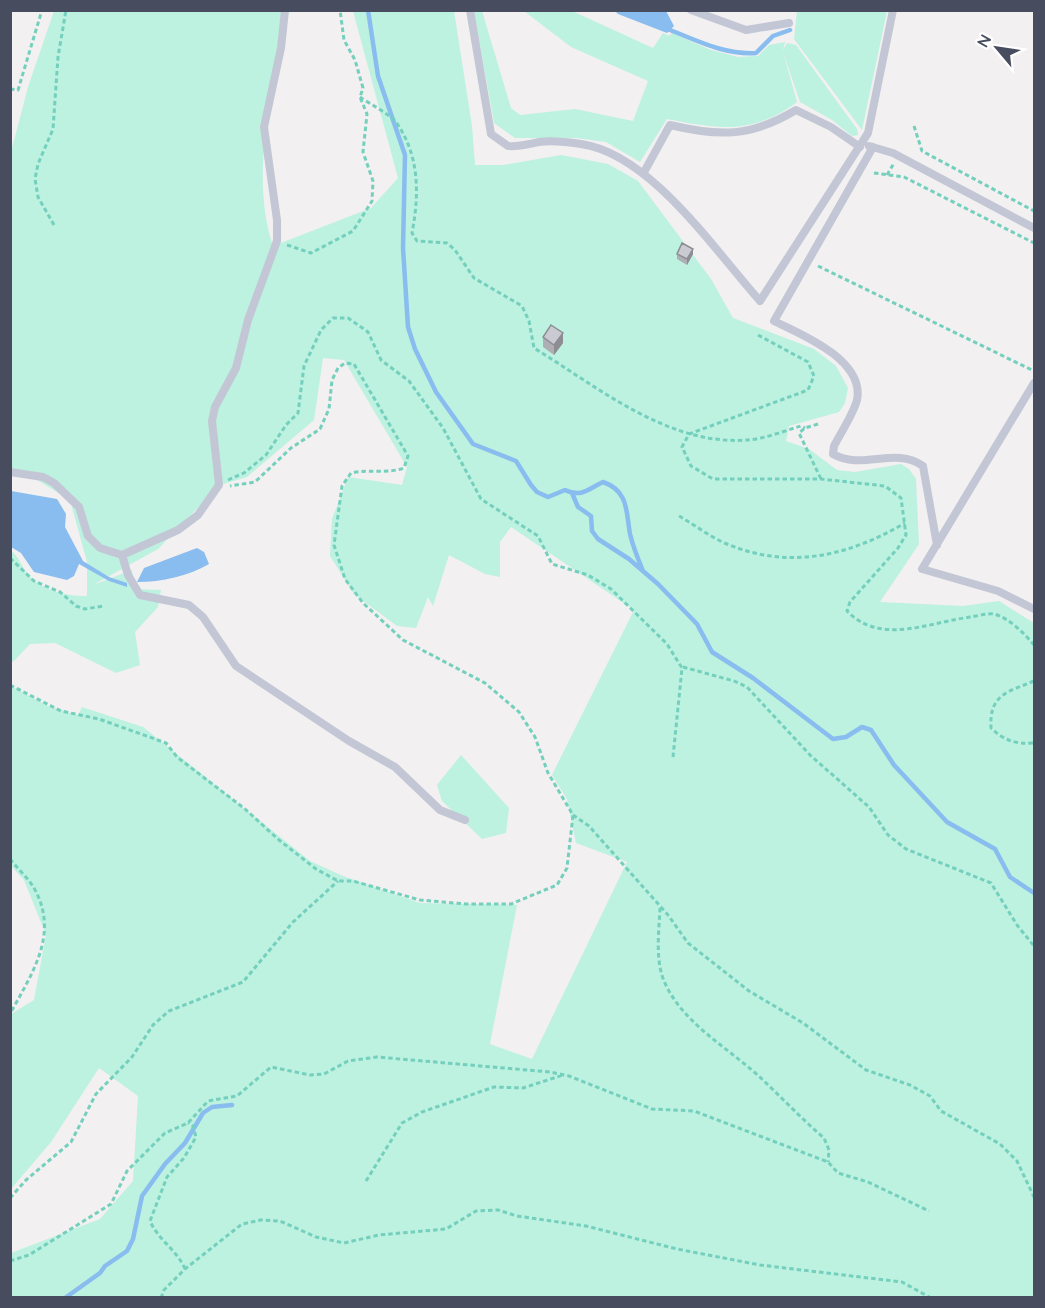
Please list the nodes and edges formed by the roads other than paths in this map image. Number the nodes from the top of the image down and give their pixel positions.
1 (285, 10) edge
2 (470, 10) edge
3 (691, 10) edge
4 (893, 10) edge
5 (789, 23) dead end
6 (861, 145) junction
7 (873, 147) junction
8 (643, 174) junction
9 (1035, 228) edge
10 (1035, 383) edge
11 (10, 472) edge
12 (937, 545) junction
13 (122, 555) junction
14 (1035, 609) edge
15 (465, 820) dead end

1 - 13 lane
2 - 8 lane
3 - 5 lane
4 - 6 lane
6 - 7 lane
6 - 8 lane
6 - 8 lane
7 - 9 lane
7 - 12 lane
10 - 12 lane
11 - 13 lane
12 - 14 lane
13 - 15 lane

